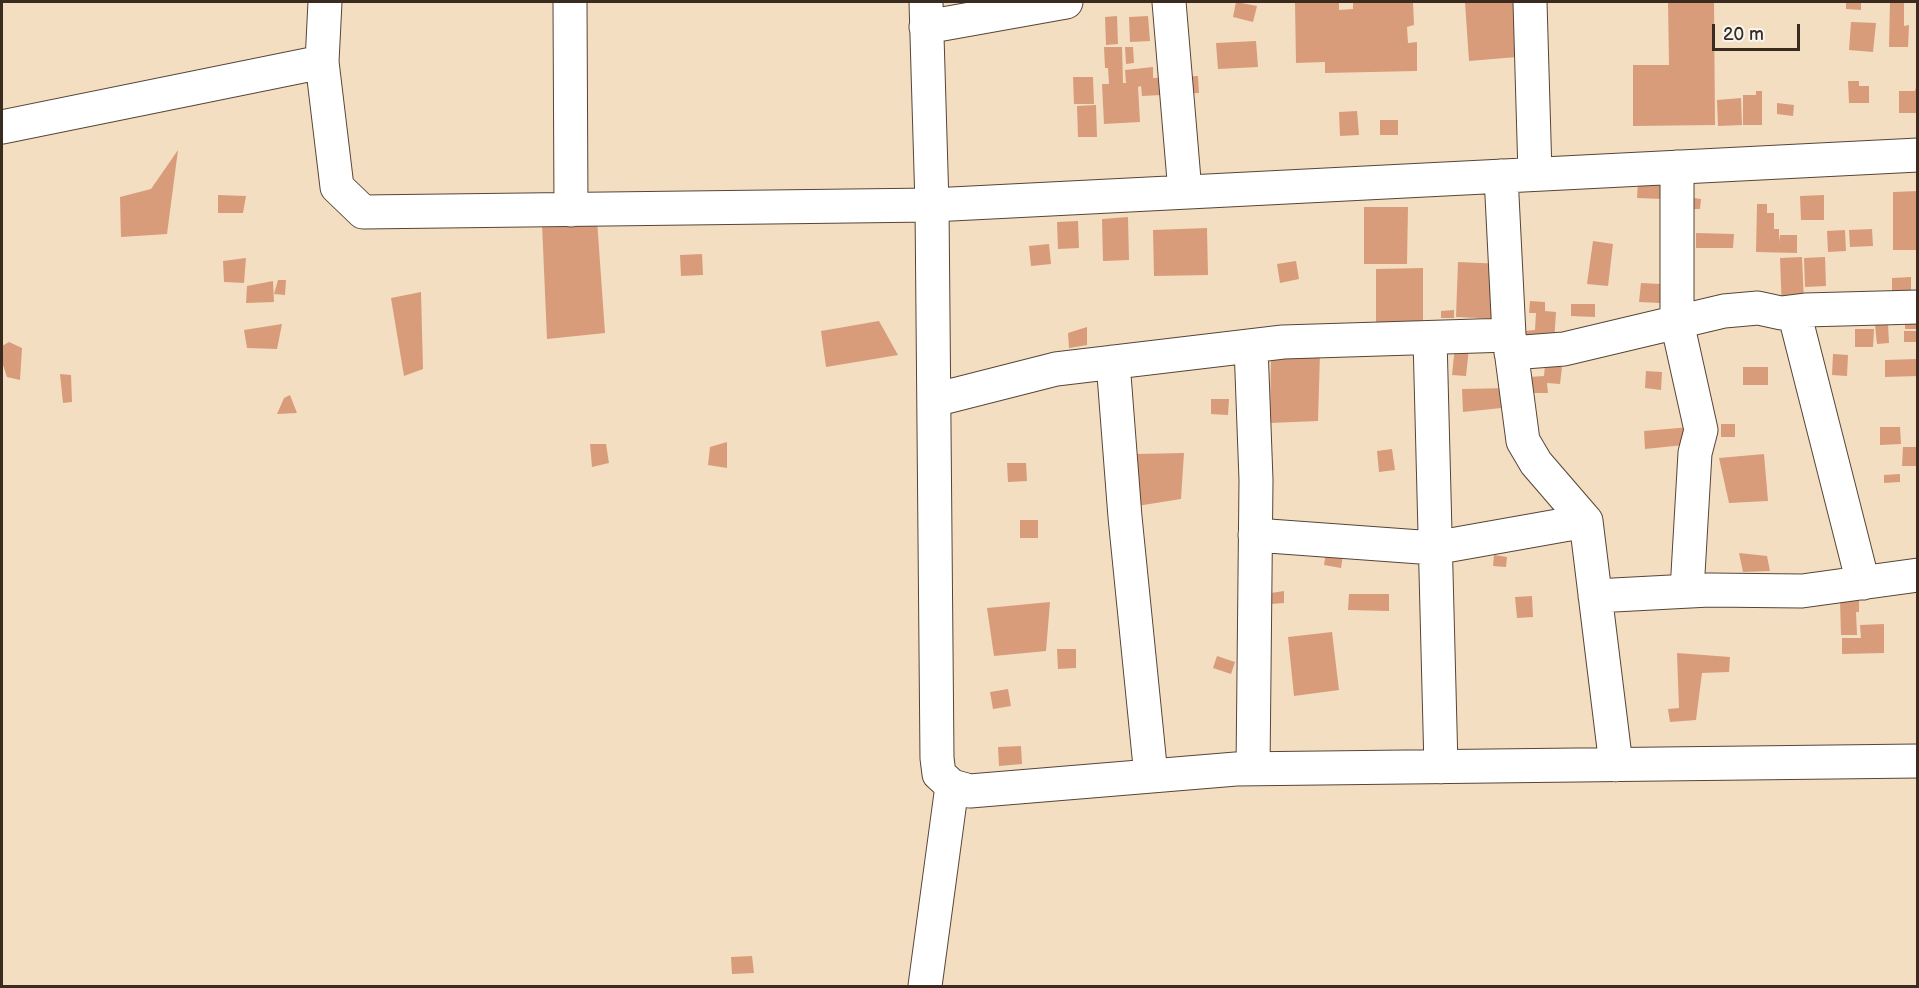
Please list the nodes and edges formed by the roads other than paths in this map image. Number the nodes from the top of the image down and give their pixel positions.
1 (325, 2) edge
2 (570, 2) edge
3 (1066, 2) edge
4 (1169, 2) edge
5 (1530, 2) edge
6 (926, 14) edge
7 (322, 62) junction
8 (2, 127) edge
9 (1917, 155) edge
10 (1677, 167) junction
11 (1535, 174) junction
12 (1501, 176) junction
13 (1185, 192) junction
14 (932, 205) junction
15 (571, 210) junction
16 (1917, 307) edge
17 (1794, 312) junction
18 (1677, 322) junction
19 (1430, 338) junction
20 (1510, 344) junction
21 (1251, 346) junction
22 (1113, 362) junction
23 (934, 400) junction
24 (1586, 521) junction
25 (1255, 535) junction
26 (1434, 548) junction
27 (1917, 575) edge
28 (1863, 583) junction
29 (1687, 591) junction
30 (1595, 596) junction
31 (1917, 761) edge
32 (1616, 765) junction
33 (1441, 767) junction
34 (1253, 769) junction
35 (1151, 776) junction
36 (952, 786) junction
37 (925, 987) edge

1 - 7 street
2 - 15 street
3 - 6 street
4 - 13 street
5 - 11 street
6 - 14 street
7 - 8 street
7 - 15 street
9 - 10 street
10 - 11 street
10 - 18 street
11 - 12 street
12 - 13 street
12 - 20 street
13 - 14 street
14 - 15 street
14 - 23 street
16 - 17 street
17 - 18 street
17 - 28 street
18 - 20 street
18 - 29 street
19 - 20 street
19 - 21 street
19 - 26 street
20 - 24 street
21 - 22 street
21 - 25 street
22 - 23 street
22 - 35 street
23 - 36 street
24 - 26 street
24 - 30 street
25 - 26 street
25 - 34 street
26 - 33 street
27 - 28 street
28 - 29 street
29 - 30 street
30 - 32 street
31 - 32 street
32 - 33 street
33 - 34 street
34 - 35 street
35 - 36 street
36 - 37 street

